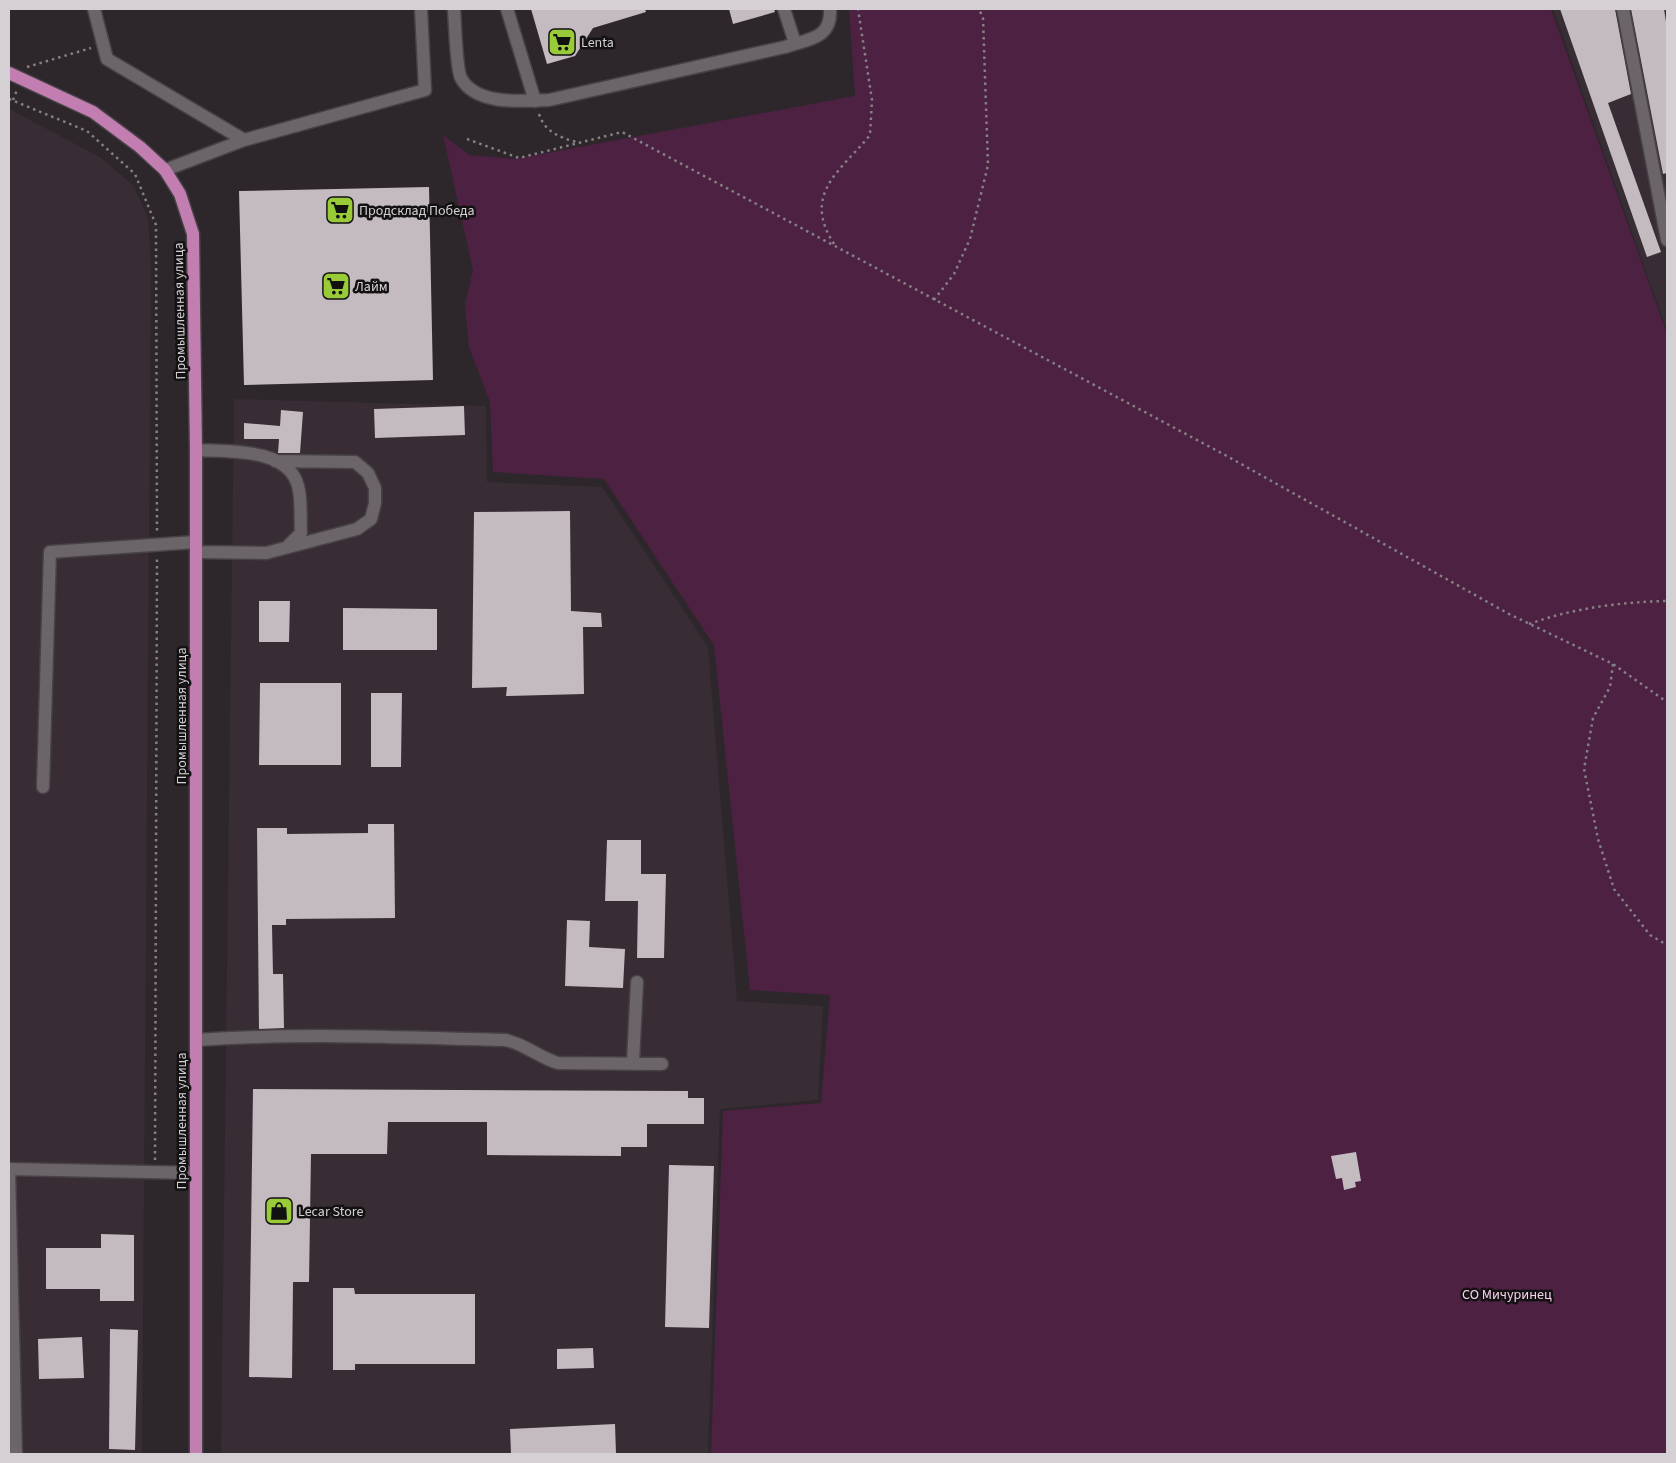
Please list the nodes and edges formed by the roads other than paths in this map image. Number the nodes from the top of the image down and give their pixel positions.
1 (94, 9) edge
2 (421, 9) edge
3 (454, 9) edge
4 (507, 9) edge
5 (784, 9) edge
6 (830, 9) edge
7 (1623, 9) edge
8 (795, 43) junction
9 (9, 73) edge
10 (535, 100) junction
11 (244, 140) junction
12 (166, 170) junction
13 (1667, 240) edge
14 (196, 450) junction
15 (275, 461) junction
16 (288, 546) junction
17 (196, 547) junction
18 (43, 787) dead end
19 (638, 982) dead end
20 (196, 1040) junction
21 (633, 1062) junction
22 (662, 1064) dead end
23 (9, 1169) edge
24 (196, 1173) junction
25 (16, 1454) edge
26 (196, 1454) edge

1 - 11 lane
2 - 11 lane
3 - 10 lane
4 - 10 lane
5 - 8 lane
6 - 8 lane
7 - 13 lane
8 - 10 lane
9 - 12 main road, Промышленная улица
11 - 12 lane
12 - 14 main road, Промышленная улица
14 - 15 lane
14 - 17 main road, Промышленная улица
15 - 16 lane
15 - 16 lane
16 - 17 lane
17 - 18 lane
17 - 20 main road, Промышленная улица
19 - 21 lane
20 - 21 lane
20 - 24 main road, Промышленная улица
21 - 22 lane
23 - 24 lane
23 - 25 lane
24 - 26 main road, Промышленная улица

